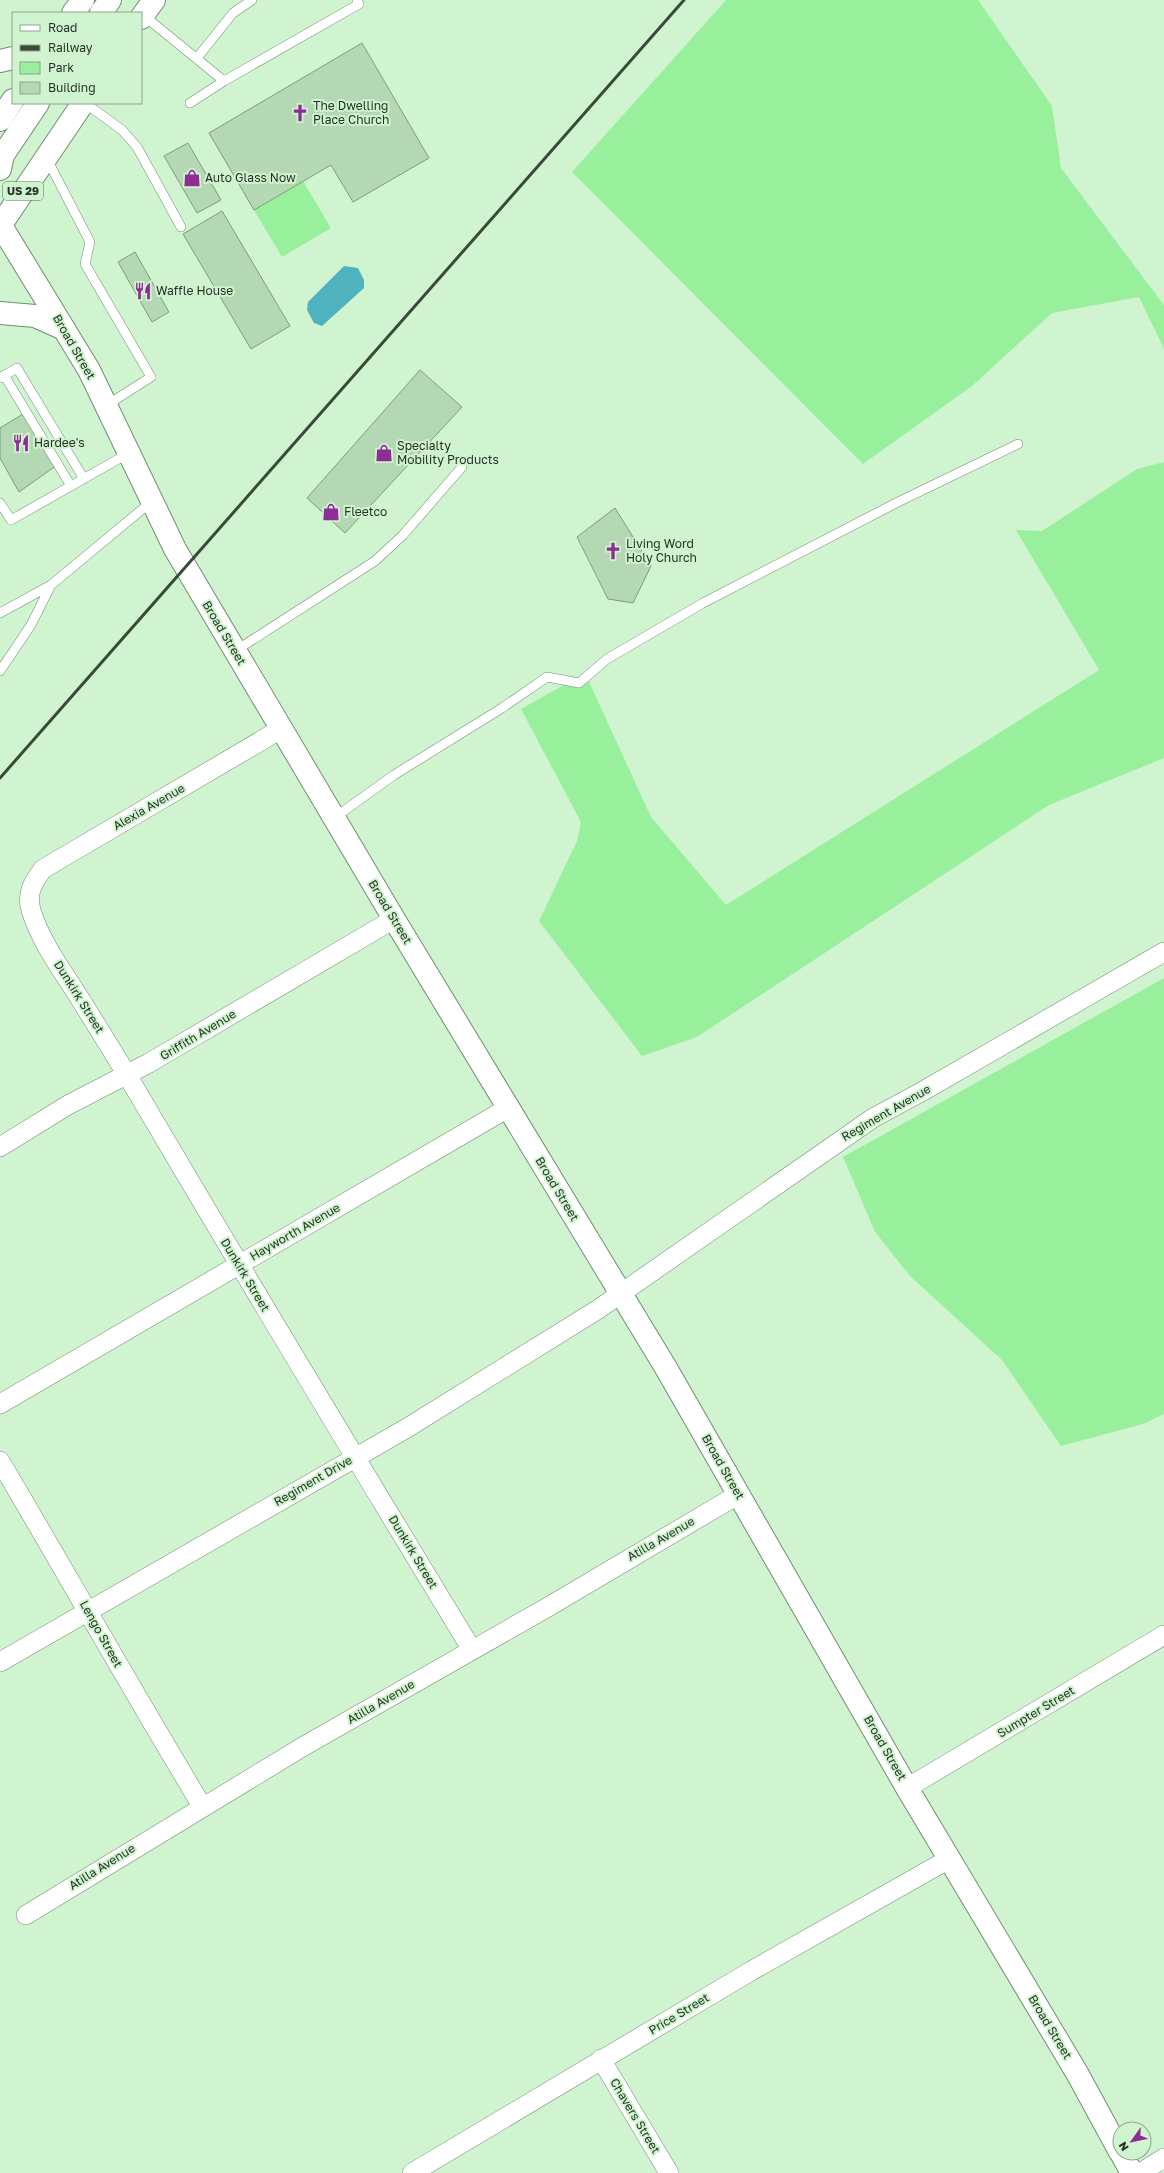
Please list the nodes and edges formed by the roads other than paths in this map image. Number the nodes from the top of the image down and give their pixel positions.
1 (83, 0) edge
2 (110, 0) edge
3 (252, 0) edge
4 (357, 0) edge
5 (146, 11) edge
6 (74, 12) edge
7 (102, 12) edge
8 (12, 58) edge
9 (197, 58) junction
10 (0, 61) edge
11 (224, 81) junction
12 (12, 102) edge
13 (190, 103) dead end
14 (37, 104) edge
15 (83, 104) edge
16 (85, 104) edge
17 (0, 120) edge
18 (46, 158) junction
19 (0, 169) edge
20 (0, 223) edge
21 (181, 227) dead end
22 (0, 313) edge
23 (64, 329) junction
24 (2, 376) edge
25 (107, 405) junction
26 (1018, 444) dead end
27 (129, 453) junction
28 (462, 467) dead end
29 (84, 479) junction
30 (71, 486) junction
31 (151, 502) junction
32 (0, 503) edge
33 (51, 585) junction
34 (0, 613) edge
35 (235, 651) junction
36 (0, 671) edge
37 (281, 729) junction
38 (334, 818) junction
39 (29, 896) joint
40 (394, 919) junction
41 (1164, 952) edge
42 (127, 1073) junction
43 (508, 1108) junction
44 (0, 1147) edge
45 (239, 1265) junction
46 (621, 1293) junction
47 (0, 1404) edge
48 (355, 1457) junction
49 (0, 1461) edge
50 (739, 1494) junction
51 (89, 1611) junction
52 (1164, 1635) edge
53 (472, 1650) junction
54 (0, 1662) edge
55 (907, 1788) junction
56 (202, 1806) junction
57 (949, 1859) junction
58 (26, 1915) dead end
59 (601, 2060) junction
60 (1112, 2137) edge
61 (1164, 2158) edge
62 (1125, 2161) edge
63 (412, 2173) edge
64 (669, 2173) edge
65 (1132, 2173) edge
66 (1140, 2173) edge

1 - 6 main road
2 - 7 main road
3 - 9 lane
4 - 11 lane
5 - 9 lane
8 - 10 main road
9 - 11 lane
11 - 13 lane
12 - 17 main road
14 - 19 main road
15 - 18 main road, US 29
16 - 21 lane
18 - 20 main road, US 29
18 - 25 lane
20 - 23 main road, Broad Street
22 - 23 main road
23 - 25 main road, Broad Street
24 - 29 lane
24 - 30 lane
25 - 27 main road, Broad Street
26 - 38 lane
27 - 29 lane
27 - 31 main road, Broad Street
28 - 35 lane
29 - 30 lane
30 - 32 lane
31 - 33 lane
31 - 35 main road, Broad Street
33 - 34 lane
33 - 36 lane
35 - 37 main road, Broad Street
37 - 38 main road, Broad Street
37 - 39 street, Alexia Avenue
38 - 40 main road, Broad Street
39 - 42 street, Dunkirk Street
40 - 42 street, Griffith Avenue
40 - 43 main road, Broad Street
41 - 46 street, Regiment Avenue
42 - 44 street, Griffith Avenue
42 - 45 street, Dunkirk Street
43 - 45 street, Hayworth Avenue
43 - 46 main road, Broad Street
45 - 47 street, Hayworth Avenue
45 - 48 street, Dunkirk Street
46 - 48 street, Regiment Drive
46 - 50 main road, Broad Street
48 - 51 street, Regiment Drive
48 - 53 street, Dunkirk Street
49 - 51 street, Lengo Street
50 - 53 street, Atilla Avenue
50 - 55 main road, Broad Street
51 - 54 street, Regiment Drive
51 - 56 street, Lengo Street
52 - 55 street, Sumpter Street
53 - 56 street, Atilla Avenue
55 - 57 main road, Broad Street
56 - 58 street, Atilla Avenue
57 - 59 street, Price Street
57 - 60 main road, Broad Street
59 - 63 street, Price Street
59 - 64 street, Chavers Street
61 - 66 street
62 - 65 main road, Broad Street

